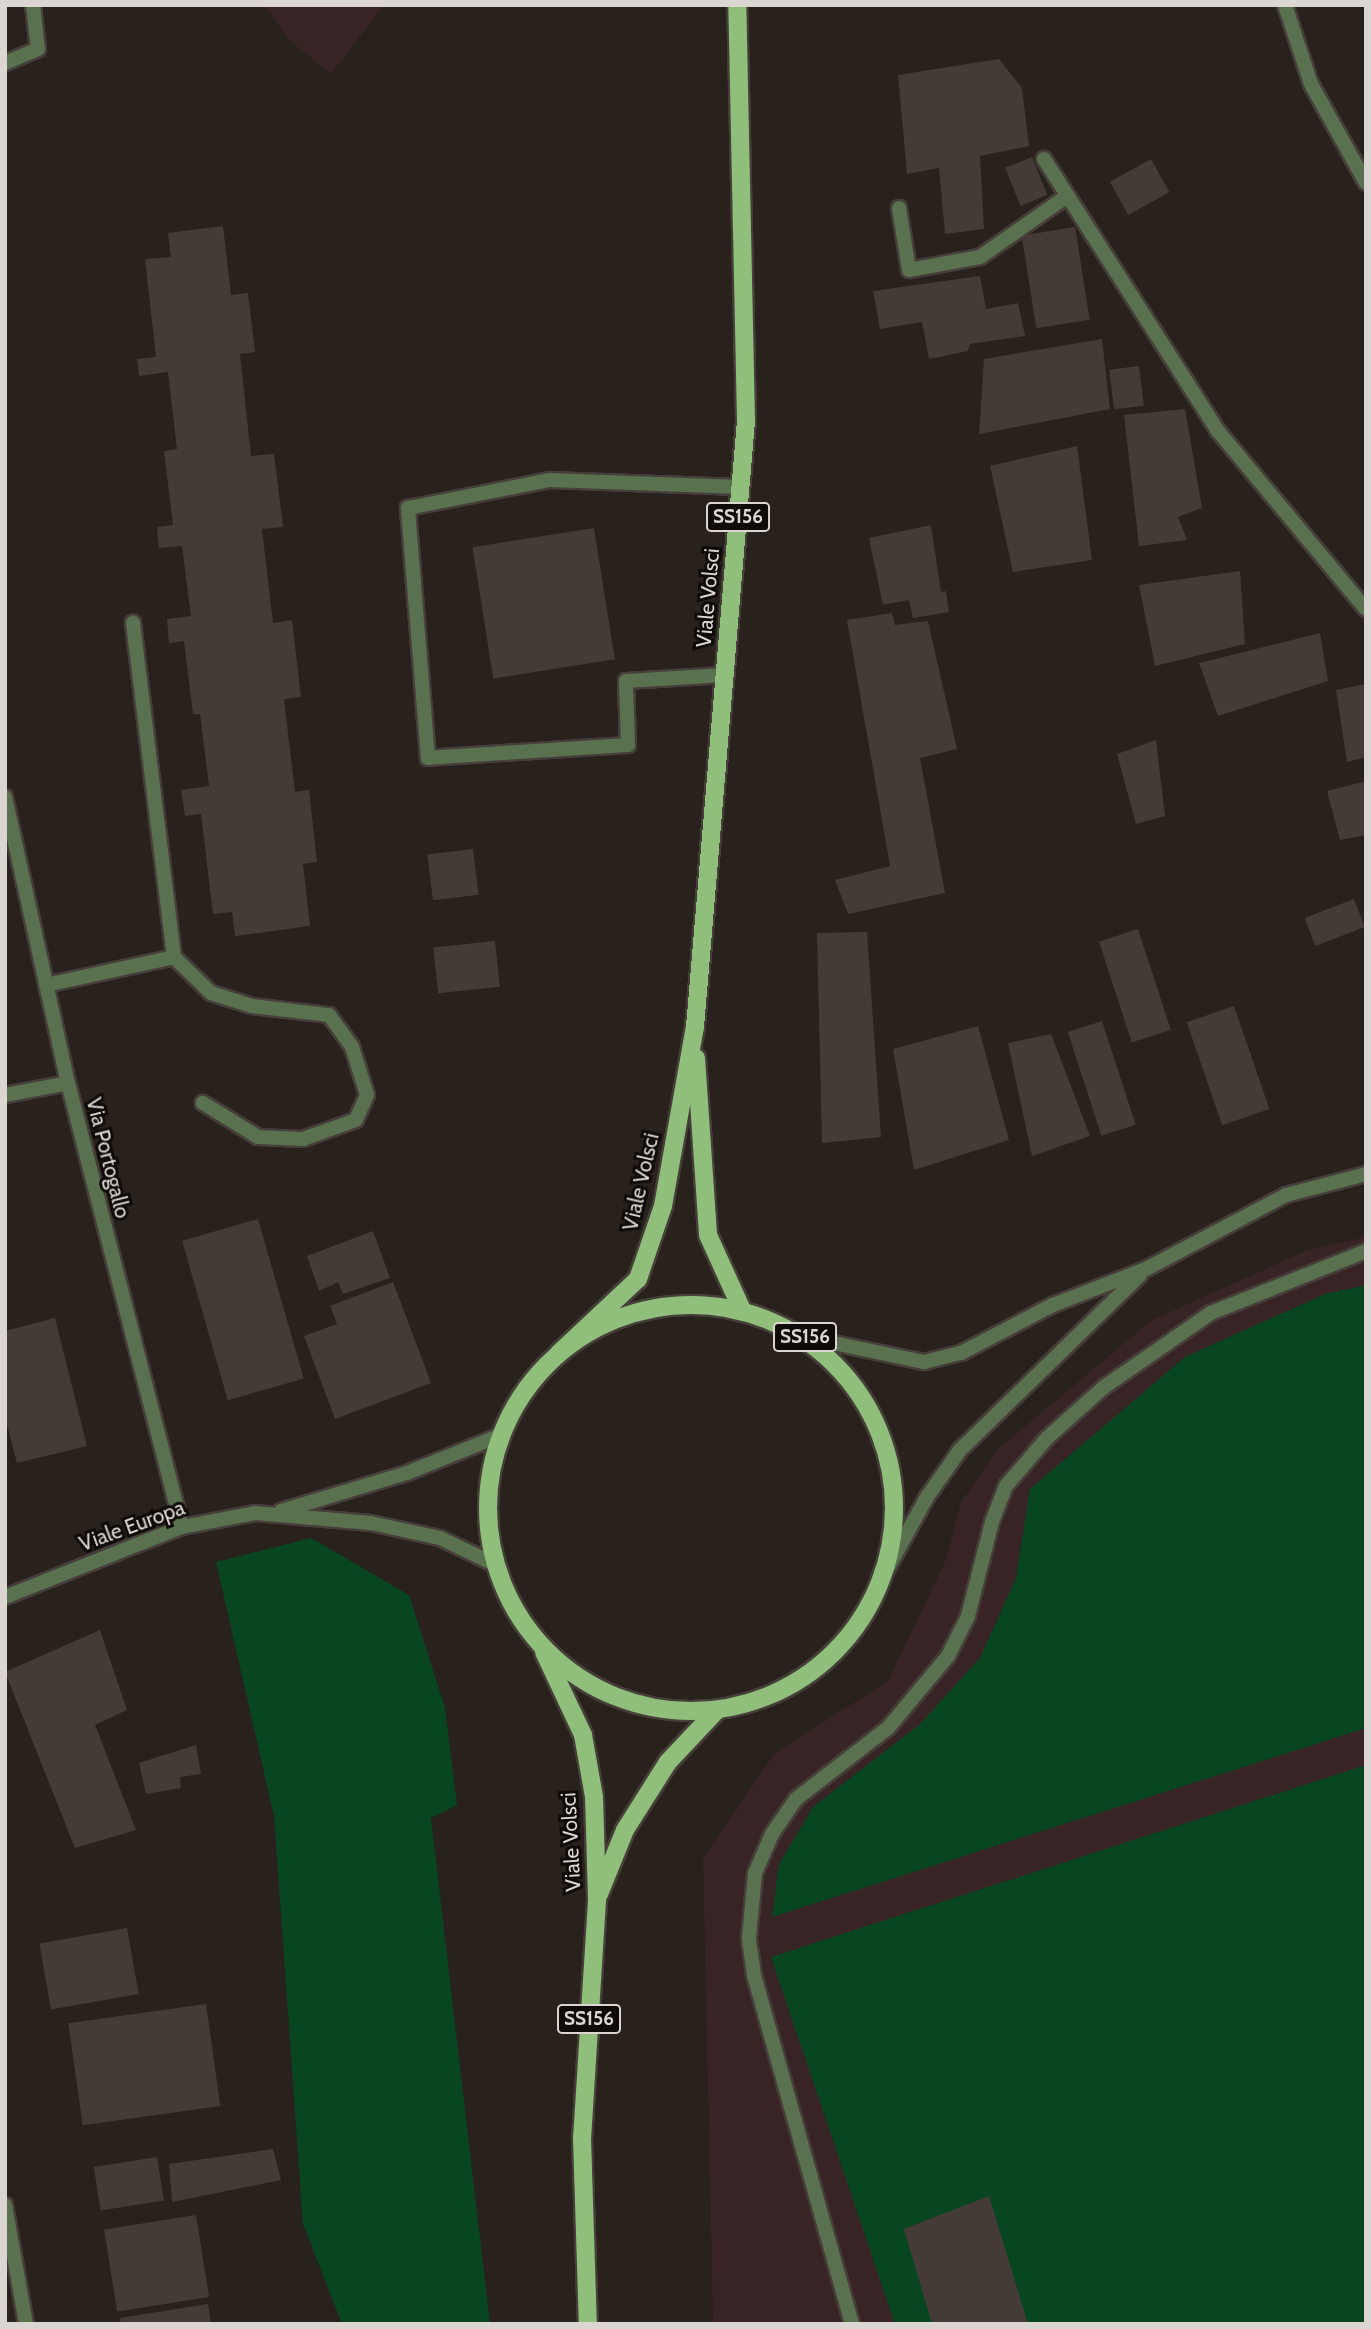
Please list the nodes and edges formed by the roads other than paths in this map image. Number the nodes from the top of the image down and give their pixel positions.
1 (33, 5) edge
2 (737, 5) edge
3 (1285, 5) edge
4 (5, 63) edge
5 (1044, 159) dead end
6 (1366, 183) edge
7 (1067, 196) junction
8 (899, 208) dead end
9 (740, 487) junction
10 (1366, 609) edge
11 (133, 622) dead end
12 (724, 675) junction
13 (5, 797) edge
14 (174, 957) junction
15 (46, 985) junction
16 (695, 1027) junction
17 (68, 1083) junction
18 (5, 1095) edge
19 (203, 1103) dead end
20 (1366, 1174) edge
21 (1366, 1251) edge
22 (1146, 1269) junction
23 (742, 1310) junction
24 (805, 1337) junction
25 (558, 1354) junction
26 (501, 1435) junction
27 (279, 1512) junction
28 (182, 1527) junction
29 (496, 1565) junction
30 (885, 1573) junction
31 (5, 1597) edge
32 (541, 1646) junction
33 (717, 1710) junction
34 (597, 1901) junction
35 (5, 2205) edge
36 (26, 2324) edge
37 (588, 2324) edge
38 (852, 2324) edge

1 - 4 street
2 - 9 main road, Viale Volsci / SS156
3 - 6 street
5 - 7 street
7 - 8 street
7 - 10 street
9 - 12 main road, Viale Volsci / SS156
9 - 12 street
11 - 14 street
12 - 16 main road, Viale Volsci / SS156
13 - 15 street, Via Portogallo
14 - 15 street
14 - 19 street
15 - 17 street, Via Portogallo
16 - 23 main road, Viale Volsci / SS156
16 - 25 main road, Viale Volsci / SS156
17 - 18 street
17 - 28 street, Via Portogallo
20 - 22 street
21 - 38 street
22 - 24 street
22 - 30 street
23 - 24 main road, Viale Volsci / SS156
23 - 25 main road, Viale Volsci / SS156
24 - 30 main road, Viale Volsci / SS156
25 - 26 main road, Viale Volsci / SS156
26 - 27 street
26 - 29 main road, Viale Volsci / SS156
27 - 28 street, Viale Europa
27 - 29 street
28 - 31 street, Viale Europa
29 - 32 main road, Viale Volsci / SS156
30 - 33 main road, Viale Volsci / SS156
32 - 33 main road, Viale Volsci / SS156
32 - 34 main road, Viale Volsci / SS156
33 - 34 main road, Viale Volsci / SS156
34 - 37 main road, SS156
35 - 36 street

